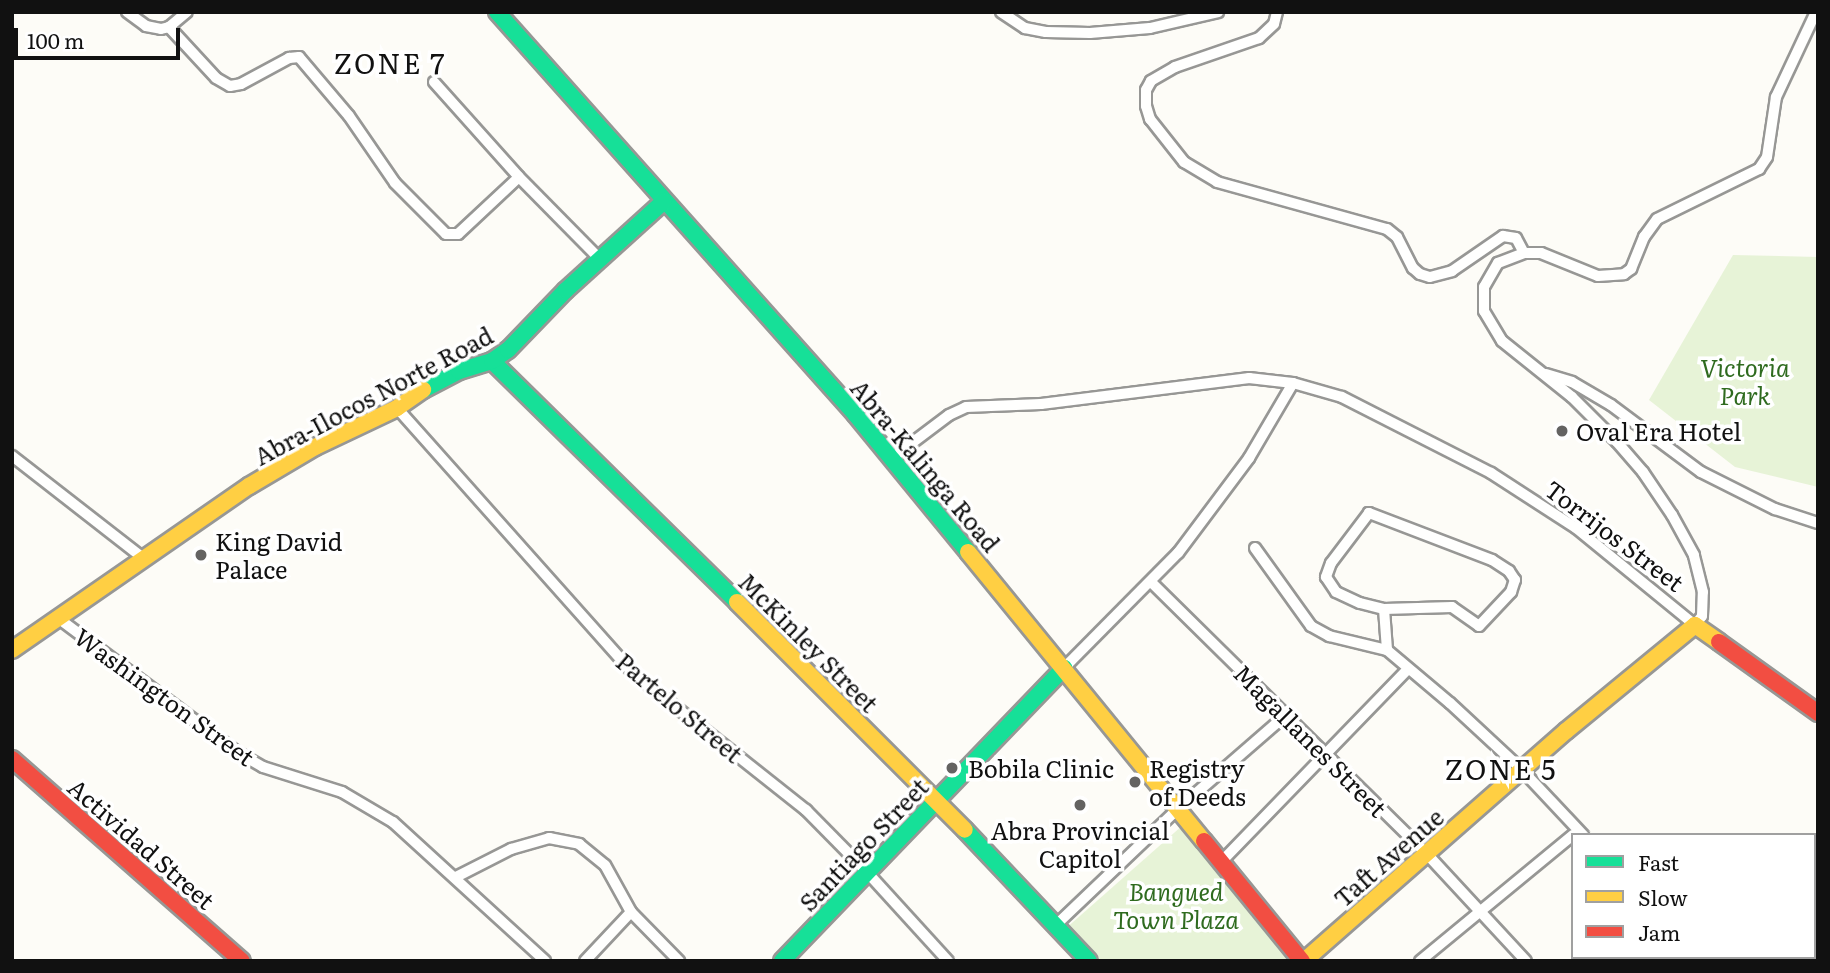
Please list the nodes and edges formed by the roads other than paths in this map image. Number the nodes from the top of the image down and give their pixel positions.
1 (127, 12) edge
2 (187, 12) edge
3 (497, 12) edge
4 (1001, 12) edge
5 (1218, 12) edge
6 (1277, 12) edge
7 (1816, 12) edge
8 (169, 27) junction
9 (434, 82) dead end
10 (519, 177) junction
11 (664, 201) junction
12 (1524, 253) junction
13 (600, 259) junction
14 (492, 361) junction
15 (1541, 373) junction
16 (1293, 383) junction
17 (397, 408) junction
18 (12, 456) edge
19 (892, 458) junction
20 (1818, 523) edge
21 (1255, 548) dead end
22 (143, 558) junction
23 (1151, 582) junction
24 (1384, 609) junction
25 (58, 618) junction
26 (1695, 625) junction
27 (12, 649) edge
28 (1387, 650) junction
29 (1064, 668) junction
30 (1408, 669) junction
31 (1818, 713) edge
32 (1286, 715) junction
33 (1326, 754) junction
34 (12, 759) edge
35 (1522, 770) junction
36 (935, 802) junction
37 (1179, 808) junction
38 (1576, 833) edge
39 (1571, 839) edge
40 (1426, 853) junction
41 (1221, 862) junction
42 (867, 872) junction
43 (456, 877) junction
44 (631, 912) junction
45 (1480, 913) junction
46 (1057, 924) junction
47 (242, 961) edge
48 (545, 961) edge
49 (585, 961) edge
50 (679, 961) edge
51 (782, 961) edge
52 (948, 961) edge
53 (1089, 961) edge
54 (1303, 961) edge
55 (1420, 961) edge
56 (1526, 961) edge

1 - 8 street
2 - 8 street
3 - 11 main road, Abra-Kalinga Road
4 - 5 street
6 - 12 street
7 - 12 street
8 - 10 street
9 - 10 street
10 - 13 street
11 - 13 main road, Abra-Ilocos Norte Road
11 - 19 main road, Abra-Kalinga Road
12 - 15 street
13 - 14 main road, Abra-Ilocos Norte Road
14 - 17 main road, Abra-Ilocos Norte Road
14 - 36 main road, McKinley Street
15 - 20 street
15 - 26 street
16 - 19 street, Torrijos Street
16 - 23 street
16 - 26 street, Torrijos Street
17 - 22 main road, Abra-Ilocos Norte Road
17 - 42 street, Partelo Street
18 - 22 street
19 - 29 main road, Abra-Kalinga Road
21 - 28 street
22 - 25 main road, Abra-Ilocos Norte Road
23 - 29 street
23 - 32 street, Magallanes Street
24 - 24 street
24 - 28 street
25 - 27 main road, Abra-Ilocos Norte Road
25 - 43 street, Washington Street
26 - 31 main road, Torrijos Street
26 - 35 main road, Taft Avenue
28 - 30 street
29 - 36 main road, Santiago Street
29 - 37 main road, Abra-Kalinga Road
30 - 33 street
30 - 35 street
32 - 33 street, Magallanes Street
32 - 37 street
33 - 40 street, Magallanes Street
33 - 41 street
34 - 47 main road, Actividad Street
35 - 38 street
35 - 40 main road, Taft Avenue
36 - 42 main road, Santiago Street
36 - 46 main road, McKinley Street
37 - 41 main road, Abra-Kalinga Road
37 - 46 street
39 - 45 street
40 - 45 street, Magallanes Street
40 - 54 main road, Taft Avenue
41 - 54 main road, Abra-Kalinga Road
42 - 51 main road, Santiago Street
42 - 52 street, Partelo Street
43 - 44 street
43 - 48 street, Washington Street
44 - 49 street
44 - 50 street
45 - 55 street
45 - 56 street, Magallanes Street
46 - 53 main road, McKinley Street

